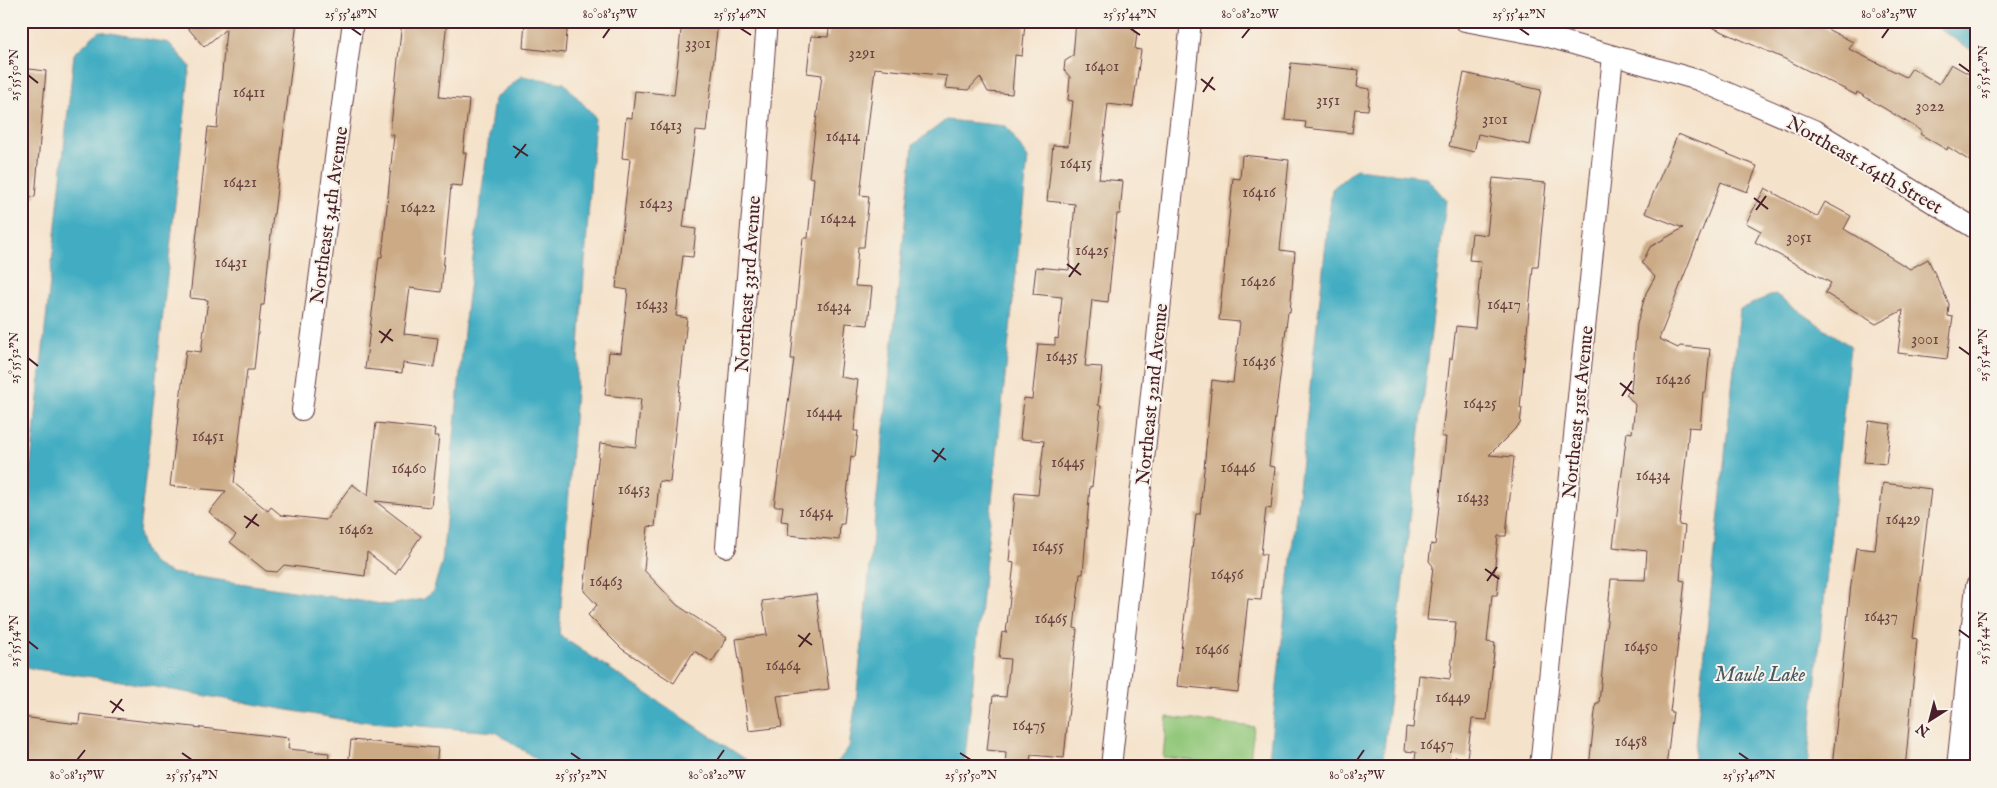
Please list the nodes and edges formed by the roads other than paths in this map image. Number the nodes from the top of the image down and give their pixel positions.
1 (353, 21) edge
2 (767, 21) edge
3 (1191, 21) edge
4 (1465, 21) edge
5 (1613, 56) junction
6 (1976, 229) edge
7 (302, 410) dead end
8 (726, 547) dead end
9 (1976, 586) edge
10 (1112, 767) edge
11 (1540, 767) edge
12 (1957, 767) edge

1 - 7 street, Northeast 34th Avenue
2 - 8 street, Northeast 33rd Avenue
3 - 10 street, Northeast 32nd Avenue
4 - 5 street, Northeast 164th Street
5 - 6 street, Northeast 164th Street
5 - 11 street, Northeast 31st Avenue
9 - 12 street

